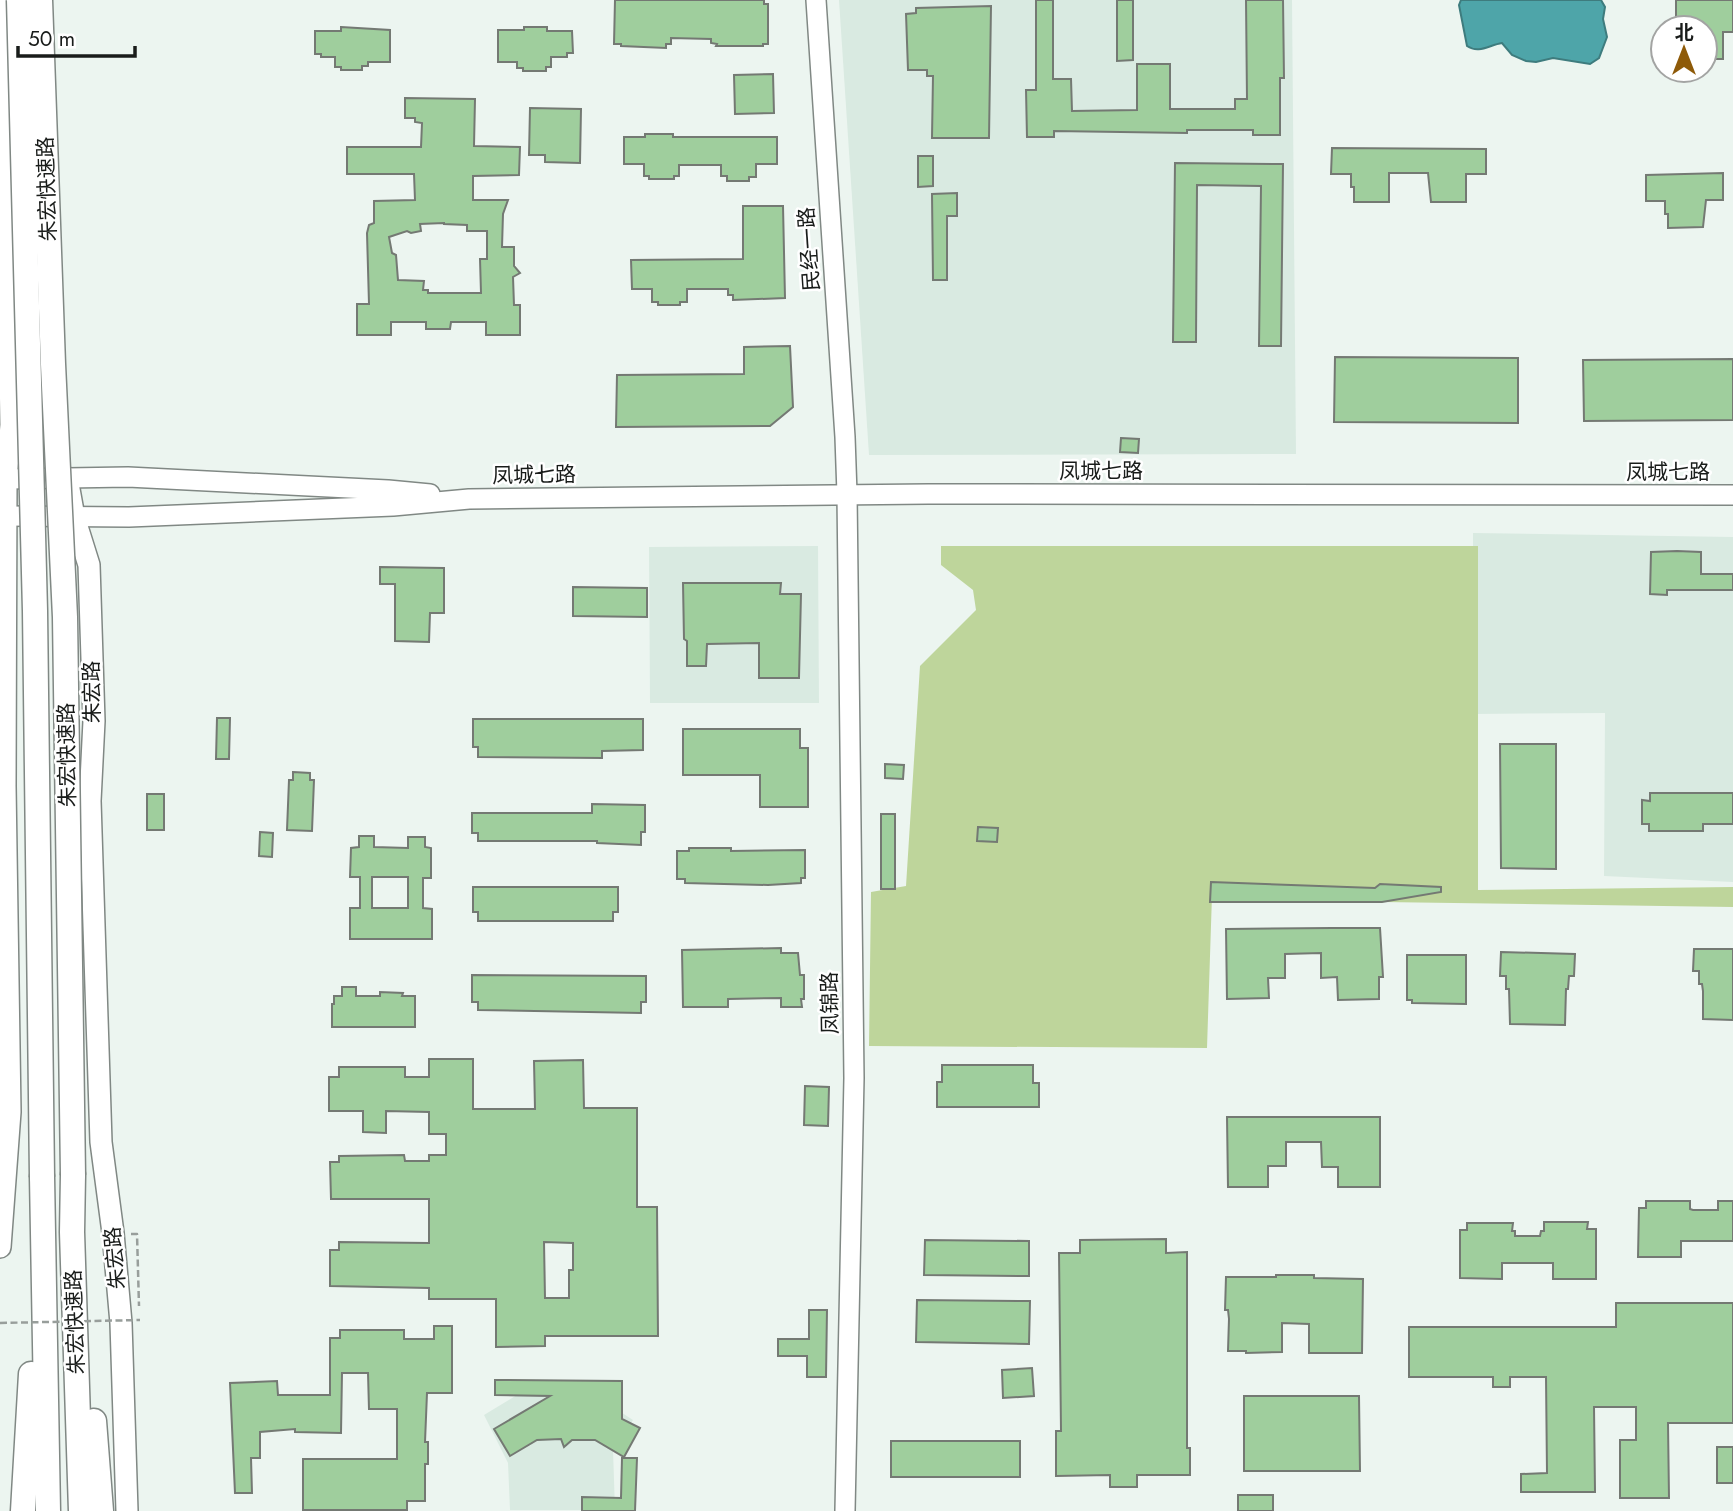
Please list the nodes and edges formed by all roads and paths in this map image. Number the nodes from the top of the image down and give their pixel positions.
1 (3, 0) edge
2 (19, 0) edge
3 (40, 0) edge
4 (51, 0) edge
5 (816, 0) edge
6 (67, 478) junction
7 (6, 479) junction
8 (847, 494) junction
9 (1733, 495) edge
10 (469, 499) junction
11 (6, 516) junction
12 (74, 517) junction
13 (72, 1233) junction
14 (42, 1234) junction
15 (136, 1234) dead end
16 (0, 1247) edge
17 (139, 1308) dead end
18 (140, 1320) dead end
19 (0, 1323) edge
20 (23, 1511) edge
21 (48, 1511) edge
22 (81, 1511) edge
23 (101, 1511) edge
24 (127, 1511) edge
25 (845, 1511) edge

1 - 7 main road
2 - 14 highway, 朱宏快速路, bridge
3 - 13 highway, 朱宏快速路, bridge
4 - 6 main road, 朱宏路
5 - 8 street, 民经一路
6 - 7 street, 凤城七路
6 - 10 street, 凤城七路
6 - 12 main road, 朱宏路
7 - 11 main road
8 - 9 street, 凤城七路
8 - 10 street, 凤城七路
8 - 25 street, 凤锦路
10 - 12 street, 凤城七路
11 - 12 street, 凤城七路
11 - 16 main road
12 - 24 main road, 朱宏路
13 - 22 highway, 朱宏快速路
13 - 23 highway
14 - 20 highway
14 - 21 highway, 朱宏快速路
15 - 17 path
18 - 19 path, bridge

